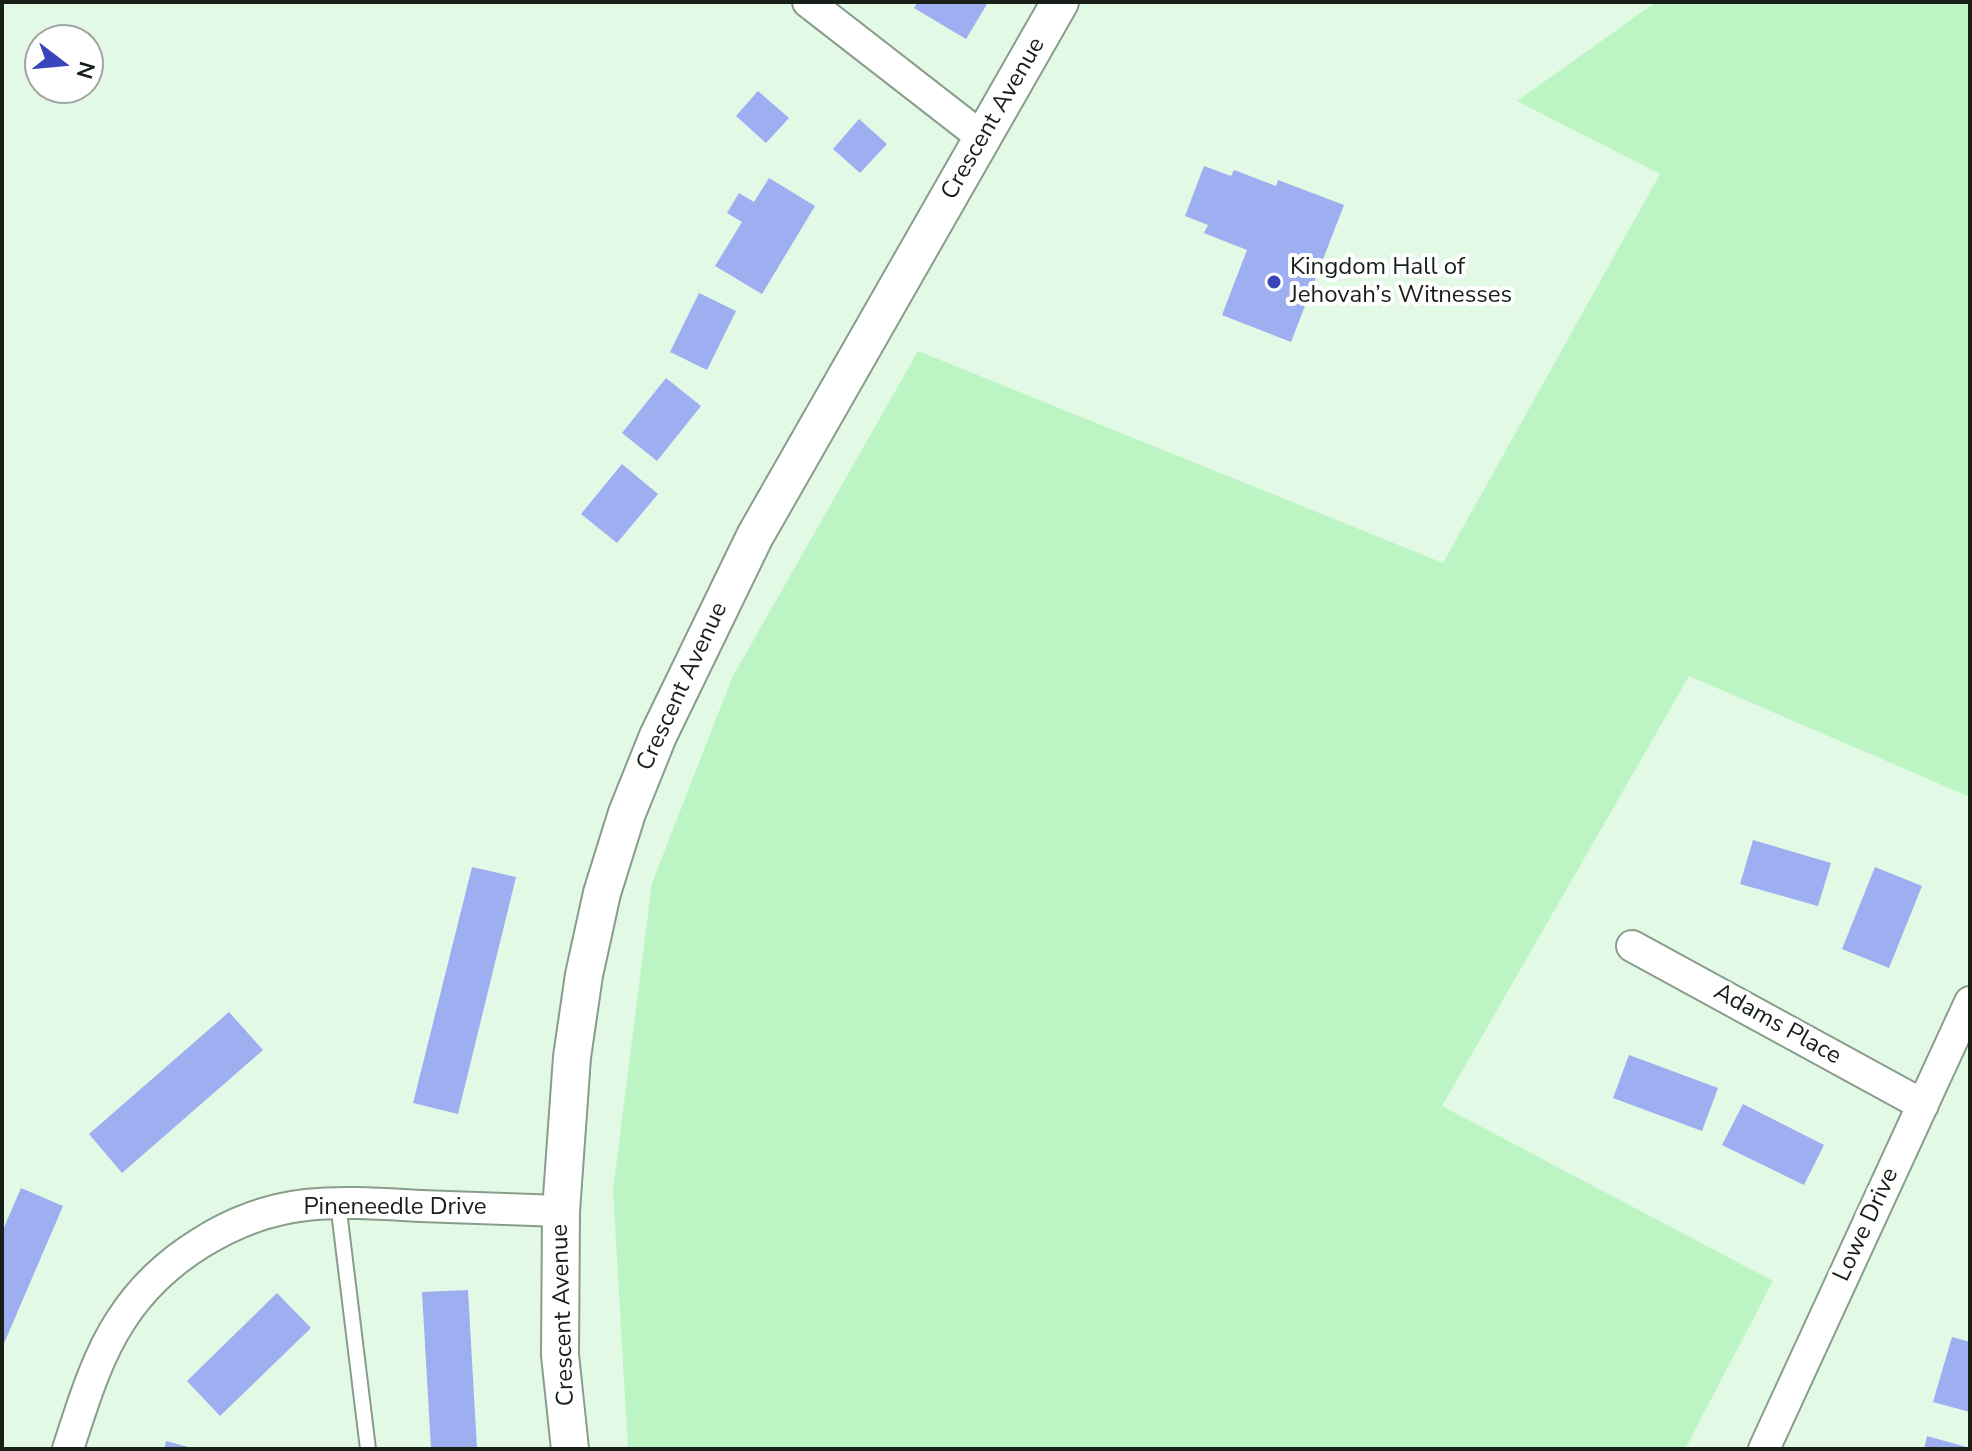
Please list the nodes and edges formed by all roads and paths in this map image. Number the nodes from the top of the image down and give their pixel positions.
1 (808, 2) edge
2 (1060, 2) edge
3 (983, 138) junction
4 (1632, 946) dead end
5 (1970, 1002) edge
6 (1923, 1105) junction
7 (338, 1203) junction
8 (561, 1211) junction
9 (68, 1449) edge
10 (368, 1449) edge
11 (570, 1449) edge
12 (1764, 1449) edge

1 - 3 street
2 - 3 street, Crescent Avenue
3 - 8 street, Crescent Avenue
4 - 6 street, Adams Place
5 - 6 street, Lowe Drive
6 - 12 street, Lowe Drive
7 - 8 street, Pineneedle Drive
7 - 9 street, Pineneedle Drive
7 - 10 lane
8 - 11 street, Crescent Avenue

